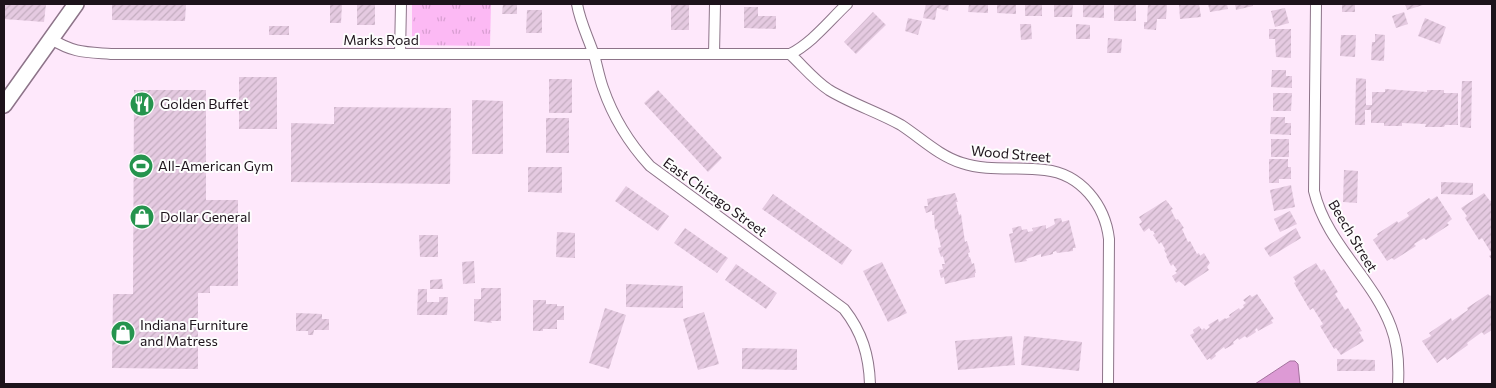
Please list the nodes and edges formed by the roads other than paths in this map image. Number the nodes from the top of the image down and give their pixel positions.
1 (76, 4) edge
2 (401, 4) edge
3 (576, 4) edge
4 (715, 4) edge
5 (847, 4) edge
6 (1316, 4) edge
7 (51, 38) junction
8 (400, 54) junction
9 (593, 54) junction
10 (714, 54) junction
11 (790, 54) junction
12 (4, 105) edge
13 (870, 384) edge
14 (1108, 384) edge
15 (1398, 384) edge

1 - 7 main road
2 - 8 street
3 - 9 street, East Chicago Street
4 - 10 street
5 - 11 street
6 - 15 street, Beech Street
7 - 8 street, Marks Road
7 - 12 main road
8 - 9 street, Marks Road
9 - 10 street, Marks Road
9 - 13 street, East Chicago Street
10 - 11 street, Marks Road
11 - 14 street, Wood Street

